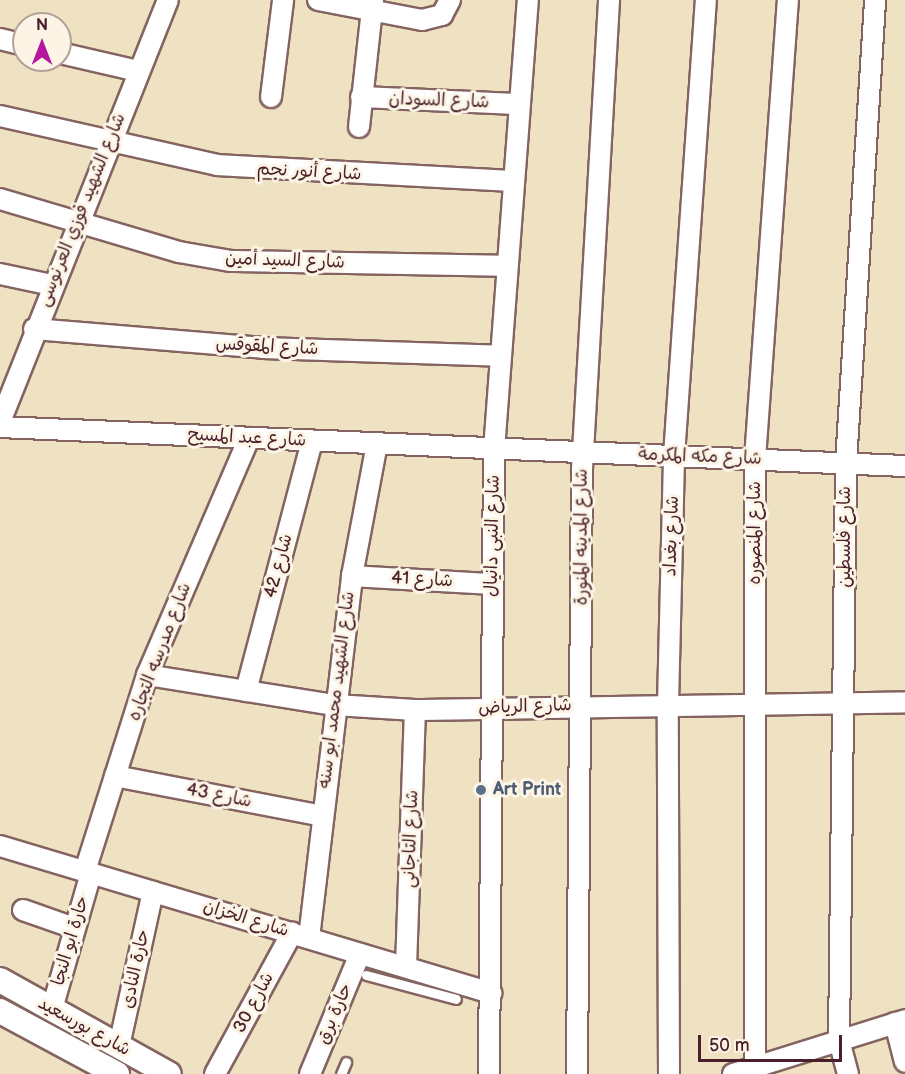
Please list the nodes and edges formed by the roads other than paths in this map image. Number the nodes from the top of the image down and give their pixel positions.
1 (168, 0) edge
2 (283, 0) edge
3 (318, 0) edge
4 (450, 0) edge
5 (528, 0) edge
6 (609, 0) edge
7 (706, 0) edge
8 (788, 0) edge
9 (875, 0) edge
10 (373, 5) edge
11 (72, 56) edge
12 (138, 71) junction
13 (272, 97) dead end
14 (361, 98) junction
15 (518, 104) junction
16 (0, 116) edge
17 (359, 127) dead end
18 (109, 142) junction
19 (512, 181) junction
20 (0, 199) edge
21 (78, 222) junction
22 (506, 266) junction
23 (0, 274) edge
24 (52, 285) junction
25 (34, 329) junction
26 (500, 356) junction
27 (9, 367) edge
28 (0, 422) edge
29 (0, 427) edge
30 (249, 438) junction
31 (312, 441) junction
32 (377, 444) junction
33 (494, 450) junction
34 (583, 453) junction
35 (675, 456) junction
36 (755, 459) junction
37 (846, 463) junction
38 (905, 466) edge
39 (352, 576) junction
40 (492, 584) junction
41 (147, 675) junction
42 (246, 691) junction
43 (756, 702) junction
44 (845, 702) junction
45 (905, 702) edge
46 (668, 704) junction
47 (335, 705) junction
48 (582, 706) junction
49 (492, 708) junction
50 (415, 710) junction
51 (115, 776) junction
52 (322, 816) junction
53 (0, 846) edge
54 (88, 872) junction
55 (153, 892) junction
56 (23, 910) dead end
57 (74, 928) junction
58 (300, 935) junction
59 (360, 954) junction
60 (366, 975) dead end
61 (411, 975) junction
62 (0, 980) edge
63 (491, 993) junction
64 (456, 999) dead end
65 (52, 1008) junction
66 (0, 1011) edge
67 (900, 1022) edge
68 (840, 1040) junction
69 (119, 1046) junction
70 (346, 1062) dead end
71 (905, 1062) edge
72 (788, 1066) edge
73 (756, 1067) junction
74 (117, 1074) edge
75 (169, 1074) edge
76 (215, 1074) edge
77 (310, 1074) edge
78 (341, 1074) edge
79 (489, 1074) edge
80 (577, 1074) edge
81 (669, 1074) edge
82 (733, 1074) edge
83 (848, 1074) edge

1 - 12 street, شارع الشهيد فوزي العرنوسى
2 - 13 street
3 - 10 street
4 - 10 street
5 - 15 street, شارع النبى دانيال
6 - 34 street, شارع المدينه المنورة
7 - 35 street, شارع بغداد
8 - 36 street, شارع المنصوره
9 - 37 street, شارع فلسطين
10 - 14 street, شارع السودان
11 - 12 street
12 - 18 street, شارع الشهيد فوزي العرنوسى
14 - 15 street, شارع السودان
14 - 17 street, شارع السودان
15 - 19 street, شارع النبى دانيال
16 - 18 street, شارع أنور نجم
18 - 19 street, شارع أنور نجم
18 - 21 street, شارع الشهيد فوزي العرنوسى
19 - 22 street, شارع النبى دانيال
20 - 21 street, شارع السيد أمين
21 - 22 street, شارع السيد أمين
21 - 24 street, شارع الشهيد فوزي العرنوسى
22 - 26 street, شارع النبى دانيال
23 - 24 street
24 - 25 street, شارع الشهيد فوزي العرنوسى
25 - 26 street, شارع المقوقس
25 - 27 street, شارع الشهيد فوزي العرنوسى
26 - 33 street, شارع النبى دانيال
27 - 28 street, شارع الشهيد فوزي العرنوسى
29 - 30 street, شارع عبد المسيح
30 - 31 street, شارع عبد المسيح
30 - 41 street, شارع مدرسه التجاره
31 - 32 street, شارع عبد المسيح
31 - 42 street, شارع 42
32 - 33 street, شارع عبد المسيح
32 - 39 street, شارع الشهيد محمد ابو سنه
33 - 34 street, شارع مكه المكرمة
33 - 40 street, شارع النبى دانيال
34 - 35 street, شارع مكه المكرمة
34 - 48 street, شارع المدينه المنورة
35 - 36 street, شارع مكه المكرمة
35 - 46 street, شارع بغداد
36 - 37 street, شارع مكه المكرمة
36 - 43 street, شارع المنصوره
37 - 38 street, شارع مكه المكرمة
37 - 44 street, شارع فلسطين
39 - 40 street, شارع 41
39 - 47 street, شارع الشهيد محمد ابو سنه
40 - 49 street, شارع النبى دانيال
41 - 42 street, شارع الرياض
41 - 51 street, شارع مدرسه التجاره
42 - 47 street, شارع الرياض
43 - 44 street, شارع الرياض
43 - 46 street, شارع الرياض
43 - 73 street, شارع المنصوره
44 - 45 street, شارع الرياض
44 - 68 street, شارع فلسطين
46 - 48 street, شارع الرياض
46 - 81 street, شارع بغداد
47 - 50 street, شارع الرياض
47 - 52 street, شارع الشهيد محمد ابو سنه
48 - 49 street, شارع الرياض
48 - 80 street, شارع المدينه المنورة
49 - 50 street, شارع الرياض
49 - 63 street, شارع النبى دانيال
50 - 61 street, شارع التاجانى
51 - 52 street, شارع 43
51 - 54 street, شارع مدرسه التجاره
52 - 58 street, شارع الشهيد محمد ابو سنه
53 - 54 street, شارع الخزان
54 - 55 street, شارع الخزان
54 - 57 street, حارة ابو النجا
55 - 58 street, شارع الخزان
55 - 69 street, حارة النادى
56 - 57 street
57 - 65 street, حارة ابو النجا
58 - 59 street, شارع الخزان
58 - 76 street, شارع 30
59 - 61 street, شارع الخزان
59 - 77 street, حارة برق
60 - 61 lane
61 - 63 street, شارع الخزان
61 - 64 lane
62 - 65 street, شارع بورسعيد
63 - 79 street, شارع النبى دانيال
65 - 69 street, شارع بورسعيد
66 - 74 street, شارع بورسعيد
67 - 68 street
67 - 71 street
68 - 72 street
68 - 83 street, شارع فلسطين
69 - 75 street, شارع بورسعيد
70 - 78 lane
72 - 73 street
73 - 82 street

